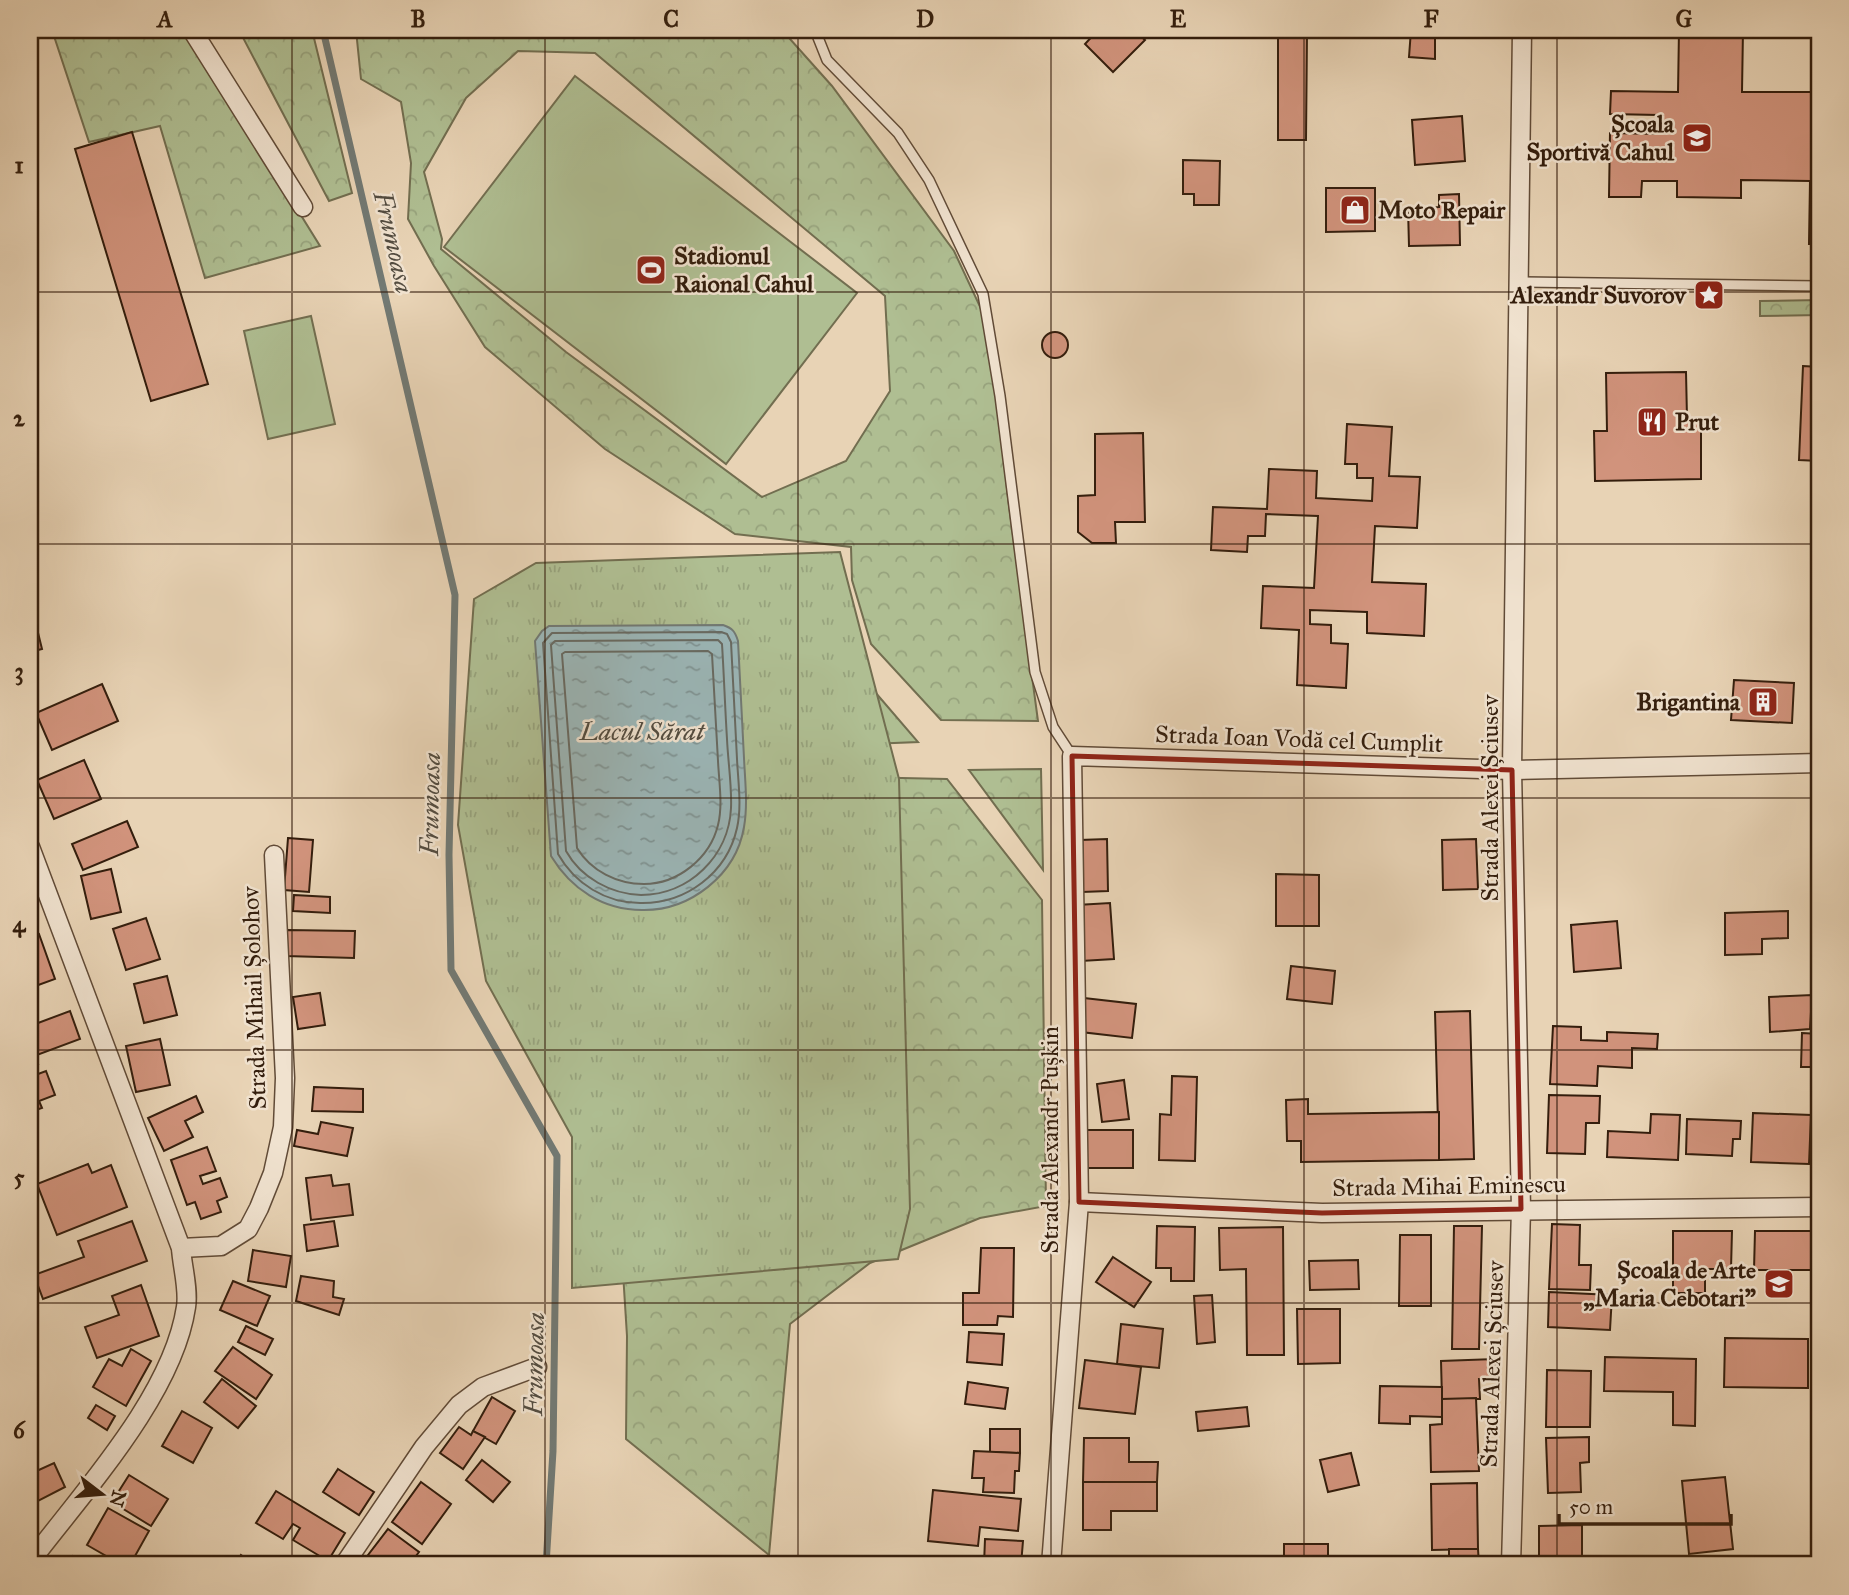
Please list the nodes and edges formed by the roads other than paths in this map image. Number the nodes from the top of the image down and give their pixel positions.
1 (192, 30) edge
2 (815, 30) edge
3 (1522, 30) edge
4 (303, 207) dead end
5 (1517, 282) junction
6 (1819, 286) edge
7 (1072, 756) junction
8 (1819, 763) edge
9 (1512, 770) junction
10 (30, 847) edge
11 (274, 855) dead end
12 (1079, 1202) junction
13 (1819, 1207) edge
14 (1521, 1209) junction
15 (181, 1248) junction
16 (537, 1367) dead end
17 (30, 1562) edge
18 (344, 1565) edge
19 (1051, 1565) edge
20 (1511, 1565) edge

1 - 4 street
2 - 7 lane
3 - 5 street, Strada Alexei Șciusev
5 - 6 lane
5 - 9 street, Strada Alexei Șciusev
7 - 9 street, Strada Ioan Vodă cel Cumplit
7 - 12 street, Strada Alexandr Pușkin
8 - 9 street, Strada Ioan Vodă cel Cumplit
9 - 14 street, Strada Alexei Șciusev
10 - 15 street
11 - 15 street, Strada Mihail Șolohov
12 - 14 street, Strada Mihai Eminescu
12 - 19 street, Strada Alexandr Pușkin
13 - 14 street, Strada Mihai Eminescu
14 - 20 street, Strada Alexei Șciusev
15 - 17 street
16 - 18 street

